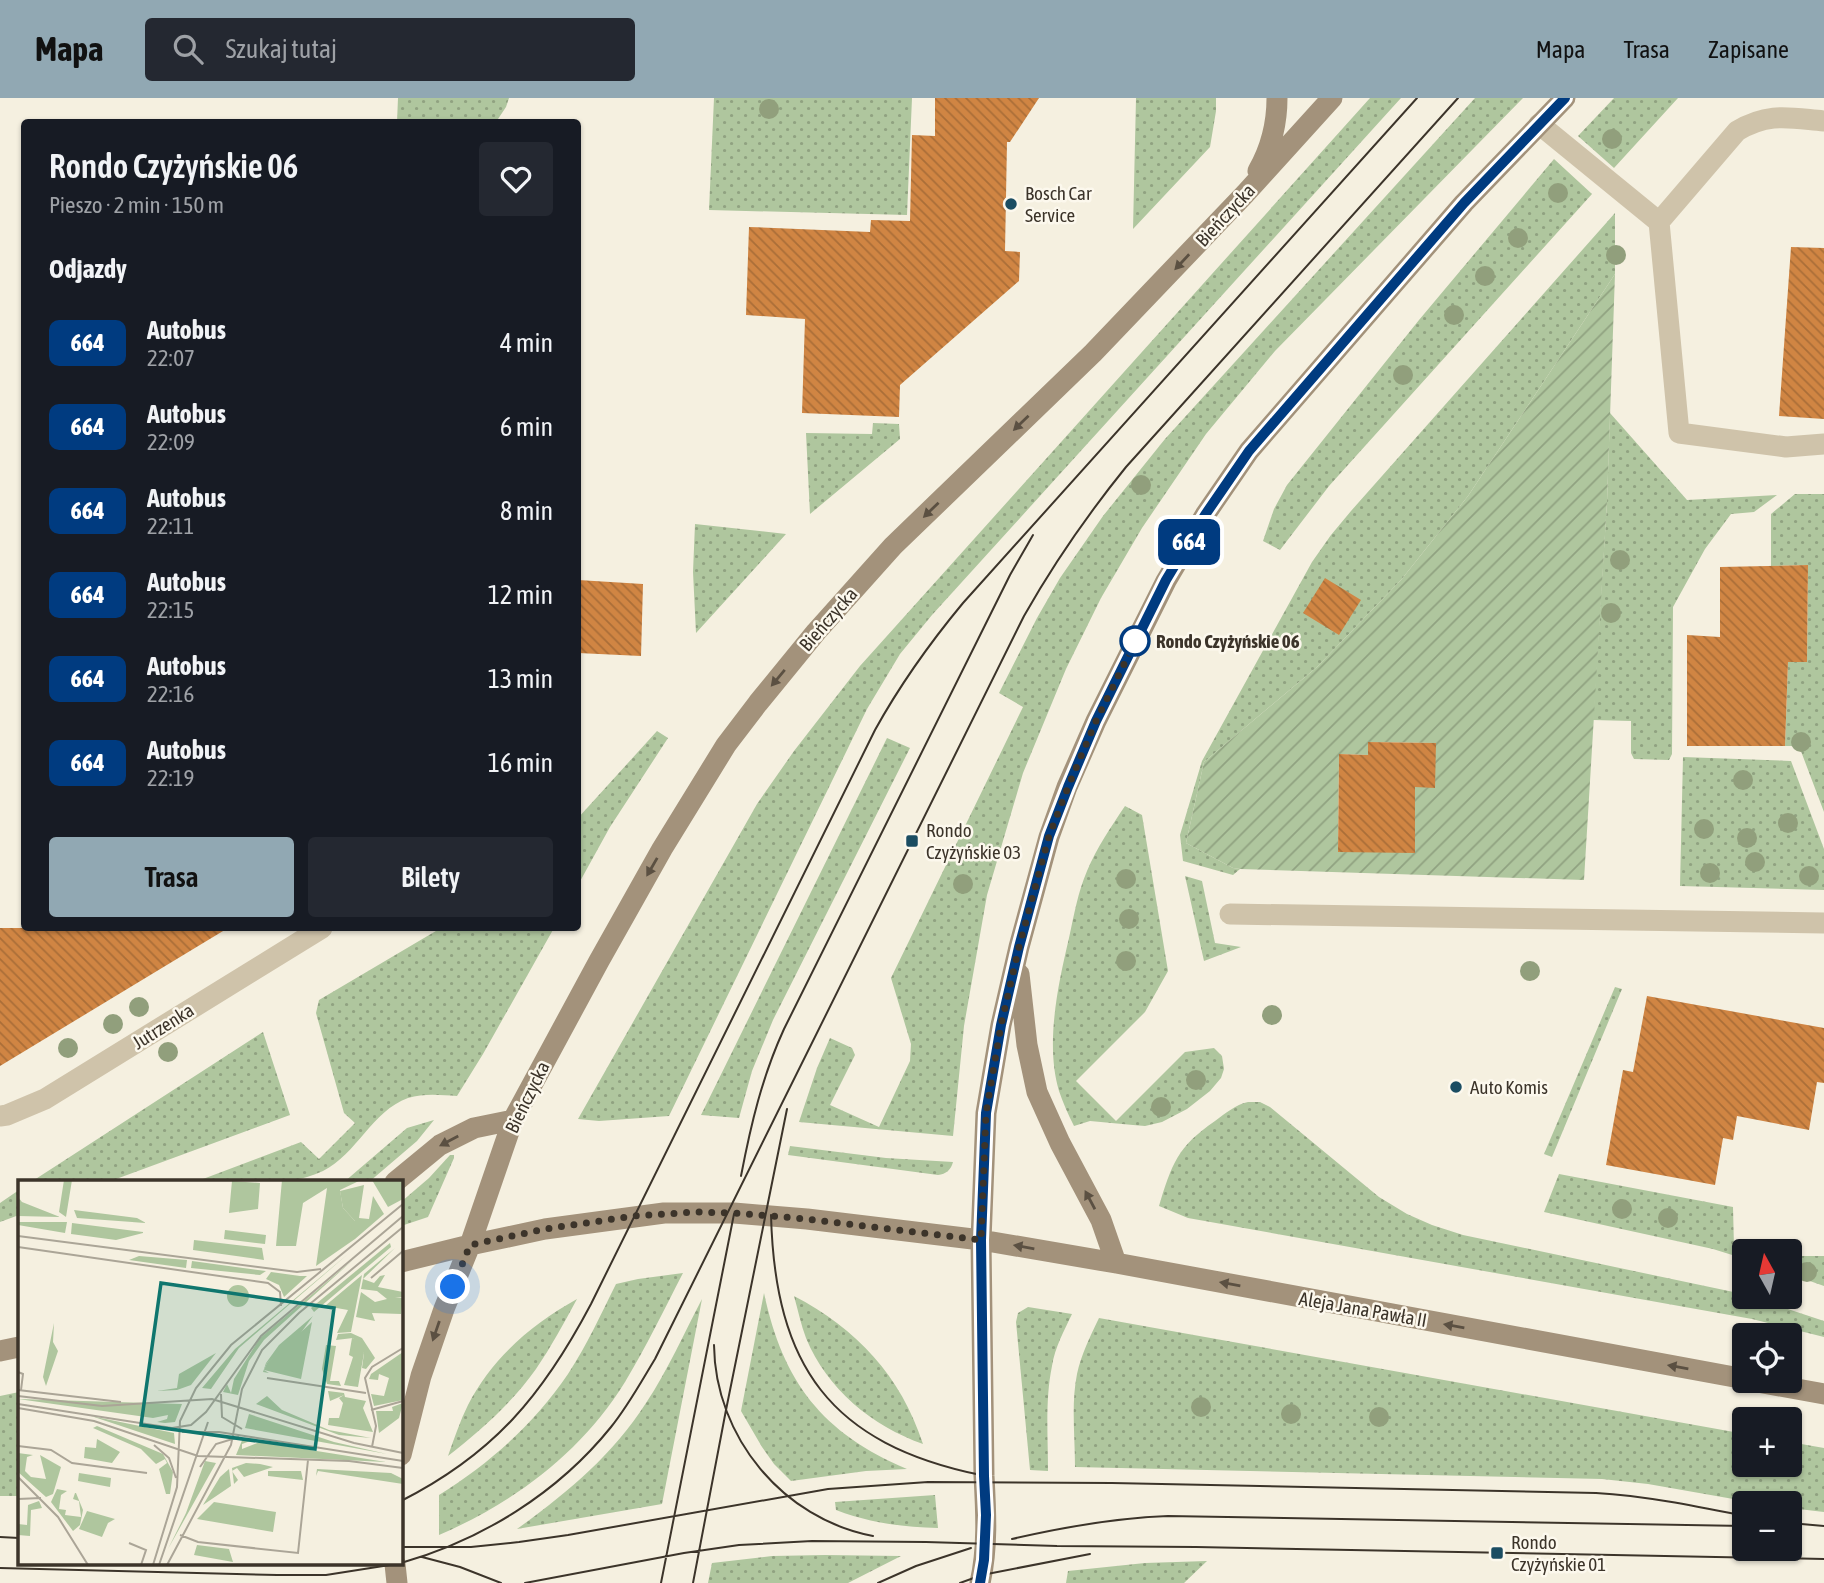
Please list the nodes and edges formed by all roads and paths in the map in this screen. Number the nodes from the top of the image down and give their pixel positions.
1 (1277, 98) edge
2 (1332, 98) edge
3 (1564, 98) edge
4 (1824, 121) edge
5 (1539, 124) junction
6 (1245, 194) junction
7 (1659, 222) junction
8 (1824, 444) edge
9 (1230, 914) dead end
10 (1824, 923) edge
11 (318, 931) edge
12 (1019, 947) junction
13 (0, 1116) edge
14 (513, 1120) junction
15 (397, 1180) edge
16 (981, 1240) junction
17 (470, 1245) junction
18 (402, 1262) edge
19 (1116, 1263) junction
20 (18, 1347) edge
21 (0, 1351) edge
22 (1732, 1377) edge
23 (1802, 1390) edge
24 (1824, 1394) edge
25 (402, 1451) edge
26 (980, 1583) edge

1 - 6 main road
2 - 6 main road, Bieńczycka
3 - 5 main road
4 - 7 street
5 - 7 street
5 - 12 main road
6 -> 14 main road, Bieńczycka
7 - 8 street
9 - 10 street
11 - 13 street, Jutrzenka
12 - 16 main road
19 -> 12 main road
14 -> 15 main road
14 - 17 main road, Bieńczycka
16 - 17 main road, Aleja Jana Pawła II
19 -> 16 main road, Aleja Jana Pawła II
16 - 26 main road
17 - 18 main road
17 -> 25 main road, Bieńczycka
22 -> 19 main road, Aleja Jana Pawła II
20 - 21 main road
23 - 24 main road

